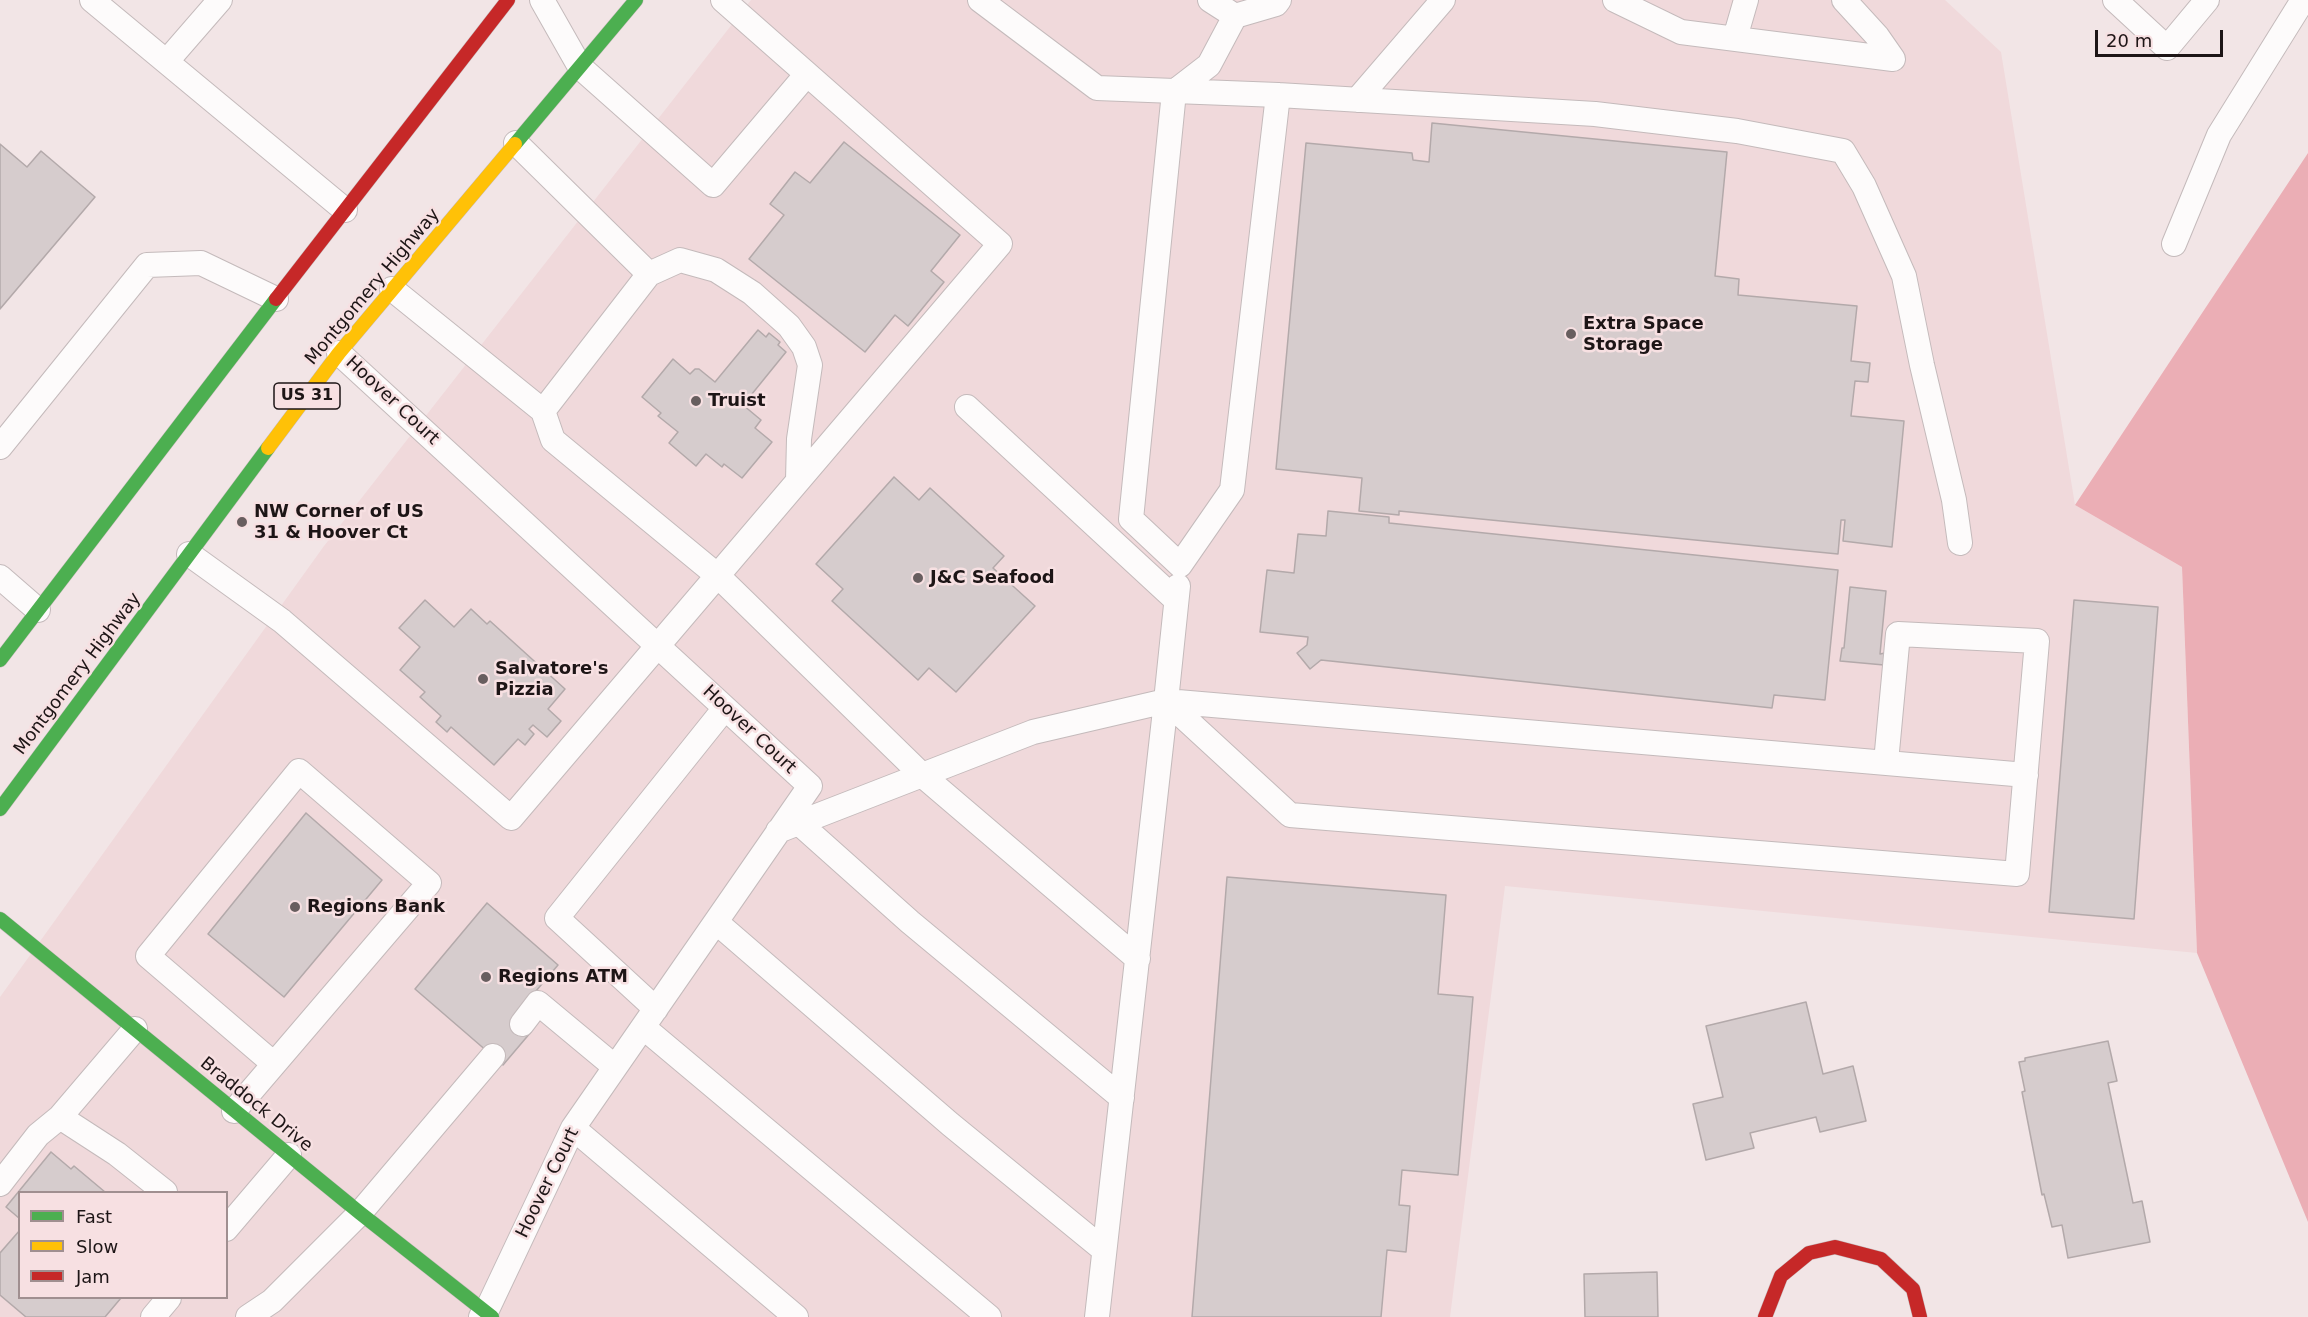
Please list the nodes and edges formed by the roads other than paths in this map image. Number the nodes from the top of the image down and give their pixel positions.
1 (92, 0) edge
2 (220, 0) edge
3 (508, 0) edge
4 (542, 0) edge
5 (636, 0) edge
6 (723, 0) edge
7 (980, 0) edge
8 (1210, 0) edge
9 (1279, 0) edge
10 (1443, 0) edge
11 (1615, 0) edge
12 (1746, 0) edge
13 (1844, 0) edge
14 (2115, 0) edge
15 (2207, 0) edge
16 (2303, 0) edge
17 (1235, 16) junction
18 (1736, 38) junction
19 (167, 62) junction
20 (580, 67) junction
21 (807, 74) junction
22 (1174, 92) junction
23 (1278, 95) junction
24 (1356, 100) junction
25 (516, 142) junction
26 (345, 210) junction
27 (2174, 244) dead end
28 (649, 274) junction
29 (393, 289) junction
30 (276, 299) junction
31 (339, 353) junction
32 (967, 407) dead end
33 (543, 411) junction
34 (0, 447) edge
35 (798, 480) junction
36 (1960, 543) dead end
37 (189, 554) junction
38 (1180, 565) junction
39 (718, 576) junction
40 (0, 577) edge
41 (1176, 600) junction
42 (38, 610) junction
43 (658, 646) junction
44 (0, 660) edge
45 (1167, 701) junction
46 (725, 708) junction
47 (1886, 762) junction
48 (921, 774) junction
49 (2026, 775) junction
50 (0, 809) edge
51 (788, 827) junction
52 (0, 919) edge
53 (716, 922) junction
54 (1137, 958) junction
55 (649, 1018) junction
56 (522, 1024) dead end
57 (135, 1029) junction
58 (493, 1056) dead end
59 (274, 1064) junction
60 (615, 1067) junction
61 (1122, 1098) junction
62 (234, 1111) junction
63 (60, 1117) junction
64 (573, 1128) junction
65 (289, 1155) junction
66 (0, 1184) edge
67 (164, 1191) edge
68 (360, 1213) junction
69 (228, 1227) edge
70 (1104, 1250) junction
71 (168, 1299) edge
72 (486, 1315) edge
73 (153, 1317) edge
74 (248, 1317) edge
75 (796, 1317) edge
76 (989, 1317) edge
77 (1096, 1317) edge
78 (1765, 1317) edge
79 (1920, 1317) edge

1 - 19 lane
2 - 19 lane
3 - 26 main road
4 - 20 lane
5 - 20 main road, Montgomery Highway / US 31
6 - 21 lane
7 - 22 lane
8 - 17 lane
9 - 17 lane
10 - 24 lane
11 - 18 lane
12 - 18 lane
13 - 18 lane
14 - 15 lane
16 - 27 lane
17 - 22 lane
19 - 26 lane
20 - 21 lane
20 - 25 main road, Montgomery Highway / US 31
21 - 35 lane
22 - 23 lane
22 - 38 lane
23 - 24 lane
23 - 38 lane
24 - 36 lane
25 - 28 lane
25 - 29 main road, Montgomery Highway / US 31
26 - 30 main road
28 - 33 lane
28 - 35 lane
29 - 31 main road, Montgomery Highway / US 31
29 - 33 lane
30 - 34 lane
30 - 42 main road
31 - 37 main road, Montgomery Highway / US 31
31 - 43 lane, Hoover Court
32 - 41 lane
33 - 39 lane
35 - 39 lane
37 - 43 lane
37 - 50 main road, Montgomery Highway / US 31
38 - 41 lane
39 - 43 lane
39 - 48 lane
40 - 42 lane
41 - 45 lane
42 - 44 main road
43 - 46 lane, Hoover Court
45 - 47 lane
45 - 48 lane
45 - 49 lane
45 - 54 lane
46 - 51 lane, Hoover Court
46 - 55 lane
47 - 49 lane
47 - 49 lane
48 - 51 lane
48 - 54 lane
51 - 53 lane, Hoover Court
51 - 61 lane
52 - 57 main road, Braddock Drive
53 - 55 lane, Hoover Court
53 - 70 lane
54 - 61 lane
55 - 60 lane, Hoover Court
55 - 76 lane
56 - 60 lane
57 - 62 main road, Braddock Drive
57 - 63 lane
58 - 68 lane
59 - 59 lane
59 - 62 lane
60 - 64 lane, Hoover Court
61 - 70 lane
62 - 65 main road, Braddock Drive
63 - 66 lane
63 - 67 lane
64 - 72 lane, Hoover Court
64 - 75 lane
65 - 68 main road, Braddock Drive
65 - 69 lane
68 - 72 main road, Braddock Drive
68 - 74 lane
70 - 77 lane
71 - 73 lane
78 - 79 main road

